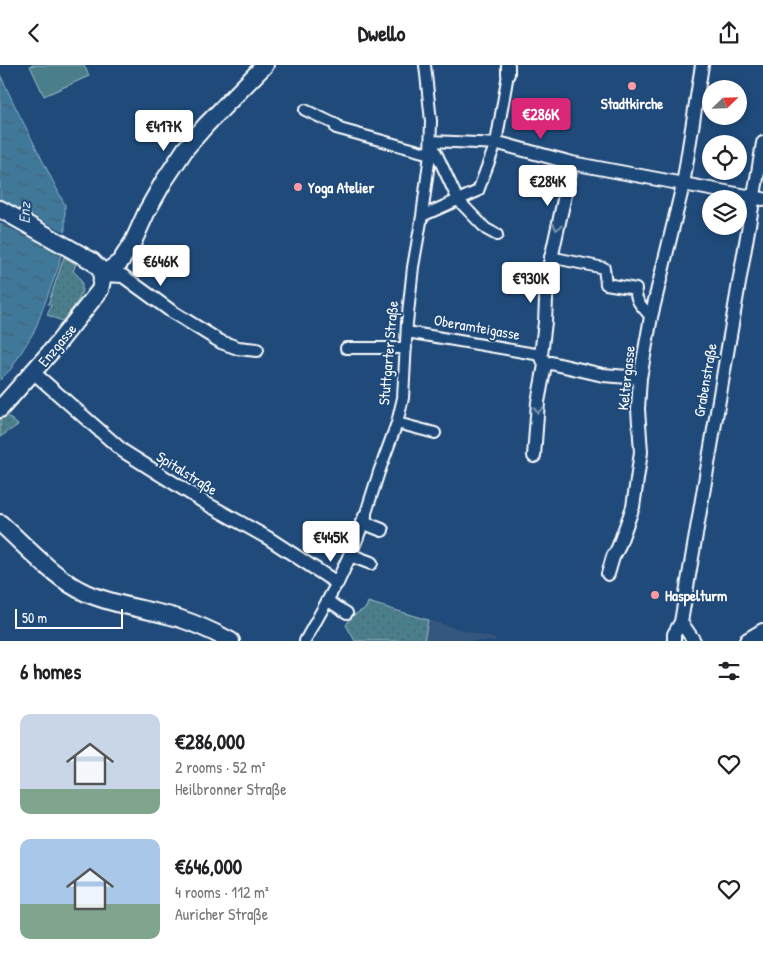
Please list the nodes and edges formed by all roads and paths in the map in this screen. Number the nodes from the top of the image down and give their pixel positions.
1 (265, 65) edge
2 (702, 65) edge
3 (426, 68) edge
4 (508, 70) edge
5 (305, 110) dead end
6 (431, 141) junction
7 (763, 143) edge
8 (499, 144) junction
9 (425, 153) junction
10 (572, 163) junction
11 (683, 185) junction
12 (758, 199) edge
13 (458, 200) junction
14 (0, 209) edge
15 (422, 216) junction
16 (497, 235) dead end
17 (550, 257) junction
18 (102, 275) junction
19 (651, 317) junction
20 (406, 332) junction
21 (346, 348) dead end
22 (406, 348) junction
23 (257, 350) dead end
24 (543, 360) junction
25 (33, 373) junction
26 (640, 378) junction
27 (0, 409) edge
28 (397, 423) junction
29 (435, 433) dead end
30 (534, 455) dead end
31 (364, 519) junction
32 (0, 523) edge
33 (382, 530) dead end
34 (350, 555) junction
35 (371, 563) dead end
36 (608, 574) dead end
37 (337, 583) junction
38 (328, 601) junction
39 (347, 613) dead end
40 (681, 622) junction
41 (763, 632) edge
42 (231, 641) edge
43 (304, 641) edge
44 (674, 641) edge
45 (694, 641) edge
46 (748, 641) edge

1 - 18 street
2 - 11 street, Keltergasse
3 - 6 street, Stuttgarter Straße
4 - 8 street
5 - 9 street
6 - 8 street
6 - 9 street, Stuttgarter Straße
6 - 13 street
7 - 12 street, Grabenstraße
8 - 10 street
8 - 13 street
9 - 15 street, Stuttgarter Straße
10 - 11 street
10 -> 17 street
11 - 12 street
11 - 19 street, Keltergasse
12 - 40 street, Grabenstraße
13 - 15 street
13 - 16 street
14 - 18 street
15 - 20 street, Stuttgarter Straße
17 - 19 street
17 - 24 street
18 - 23 street
18 - 25 street, Enzgasse
19 - 26 street, Keltergasse
20 - 22 street, Stuttgarter Straße
20 - 24 street, Oberamteigasse
21 - 22 street
22 - 28 street, Stuttgarter Straße
24 - 26 street, Oberamteigasse
24 -> 30 street
25 - 27 street, Enzgasse
25 - 37 street, Spitalstraße
26 - 36 street, Keltergasse
28 - 29 street
28 - 31 street, Stuttgarter Straße
31 - 33 street
31 - 34 street, Stuttgarter Straße
32 - 42 street
34 - 35 street
34 - 37 street, Stuttgarter Straße
37 - 38 street, Stuttgarter Straße
38 - 39 street
38 - 43 street, Stuttgarter Straße
40 - 44 street, Grabenstraße
40 - 45 street
41 - 46 street

